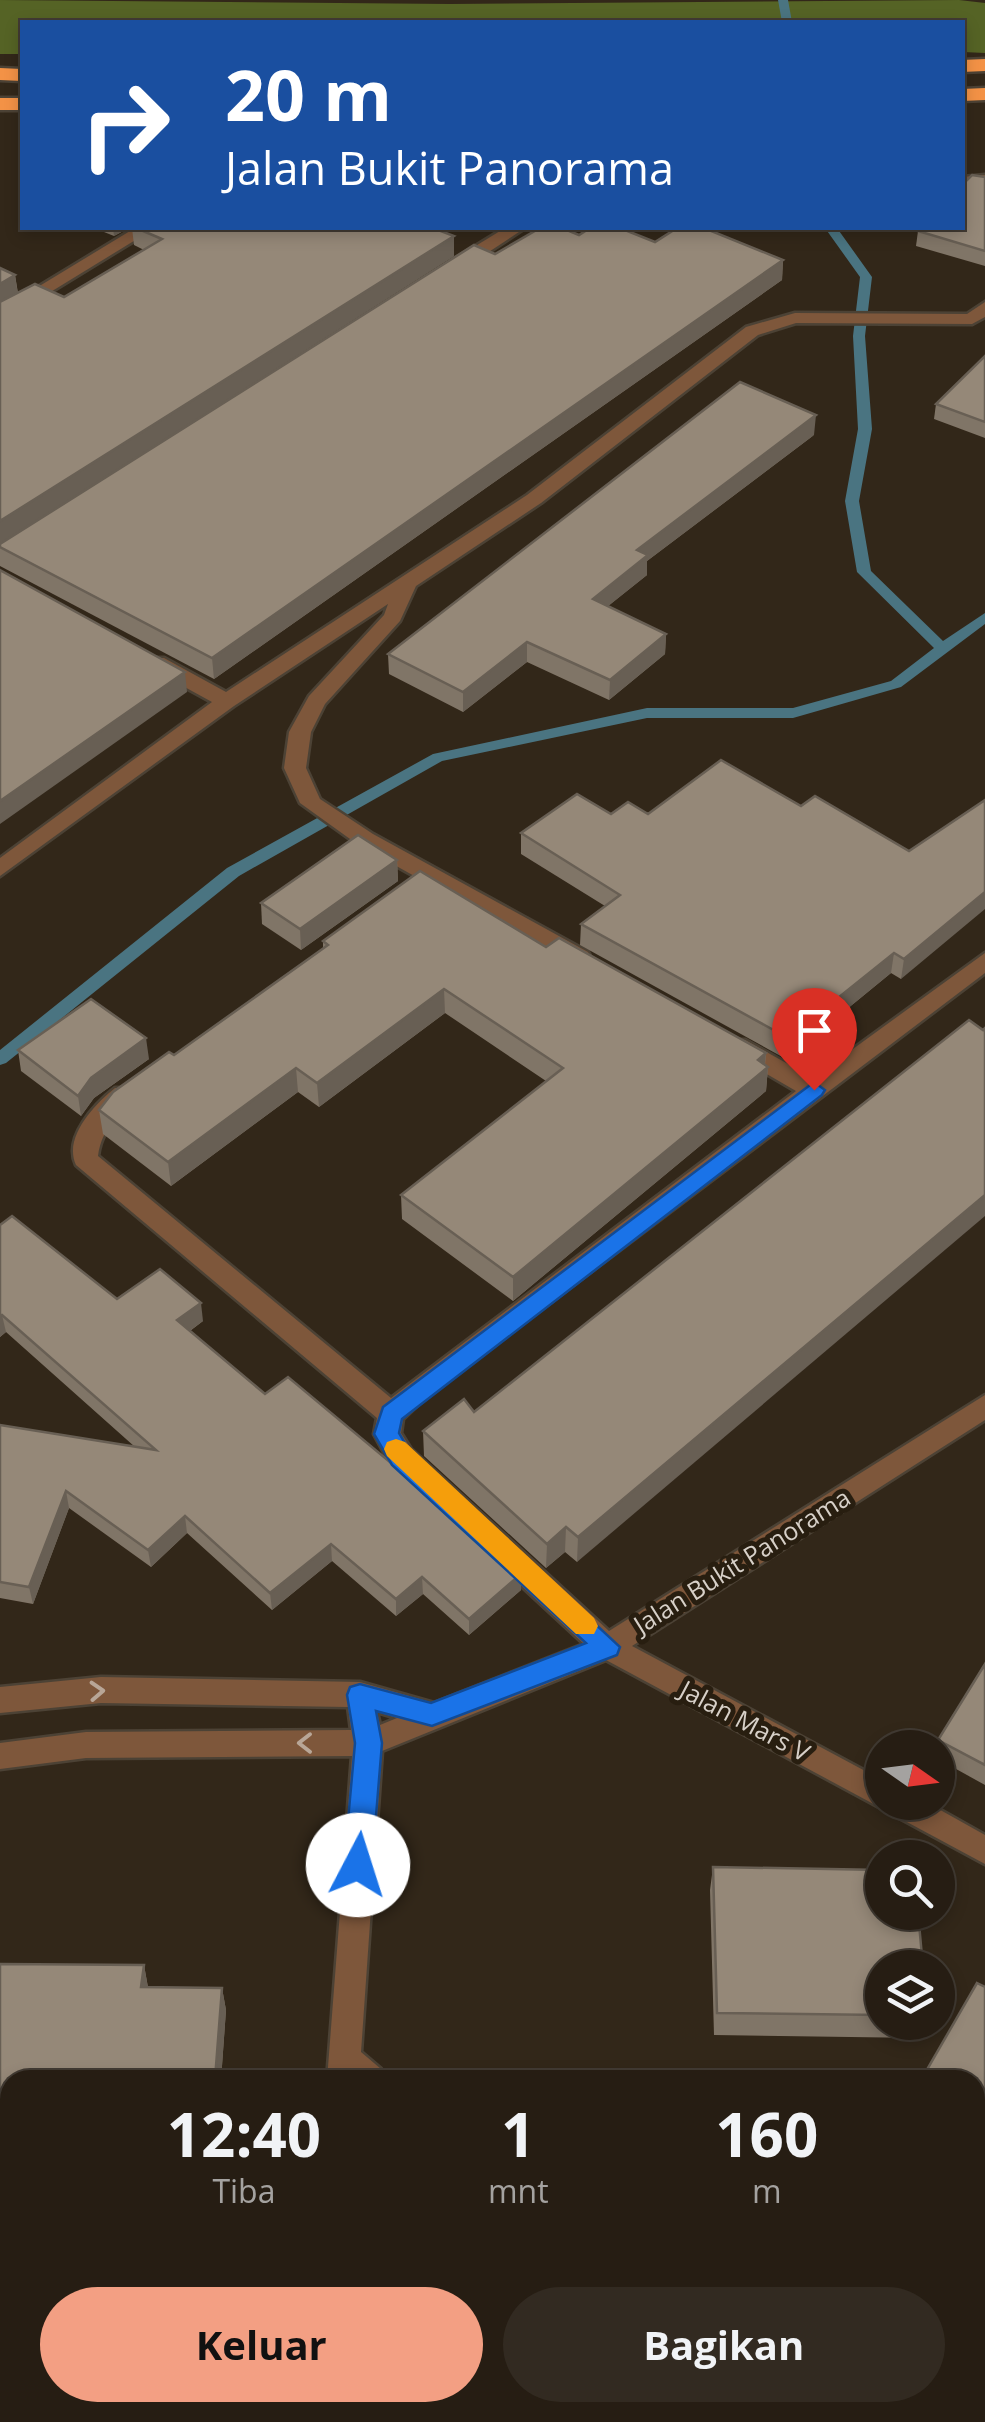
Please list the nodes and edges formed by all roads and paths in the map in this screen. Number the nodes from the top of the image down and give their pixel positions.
1 (143, 230) edge
2 (513, 230) edge
3 (443, 274) edge
4 (980, 316) edge
5 (0, 318) edge
6 (408, 580) junction
7 (140, 653) edge
8 (227, 702) junction
9 (0, 869) edge
10 (985, 961) edge
11 (597, 967) edge
12 (714, 1033) edge
13 (138, 1084) edge
14 (814, 1090) junction
15 (985, 1406) edge
16 (391, 1414) junction
17 (608, 1647) junction
18 (360, 1695) junction
19 (0, 1700) edge
20 (432, 1714) junction
21 (368, 1743) junction
22 (0, 1756) edge
23 (865, 1786) edge
24 (930, 1820) edge
25 (985, 1850) edge
26 (344, 2070) edge

1 - 5 street
2 - 3 street
4 - 6 street
6 - 8 street
6 - 11 street
7 - 8 street
8 - 9 street
10 - 14 street
12 - 14 street
13 - 16 street
14 - 16 street
15 - 17 street, Jalan Bukit Panorama
16 - 17 street, Jalan Mars V
17 - 20 street, Jalan Bukit Panorama
17 - 23 street, Jalan Mars V
19 -> 18 street
18 - 20 street
18 - 21 street
20 - 21 street, Jalan Bukit Panorama
21 -> 22 street, Jalan Bukit Panorama
21 - 26 street
24 - 25 street

